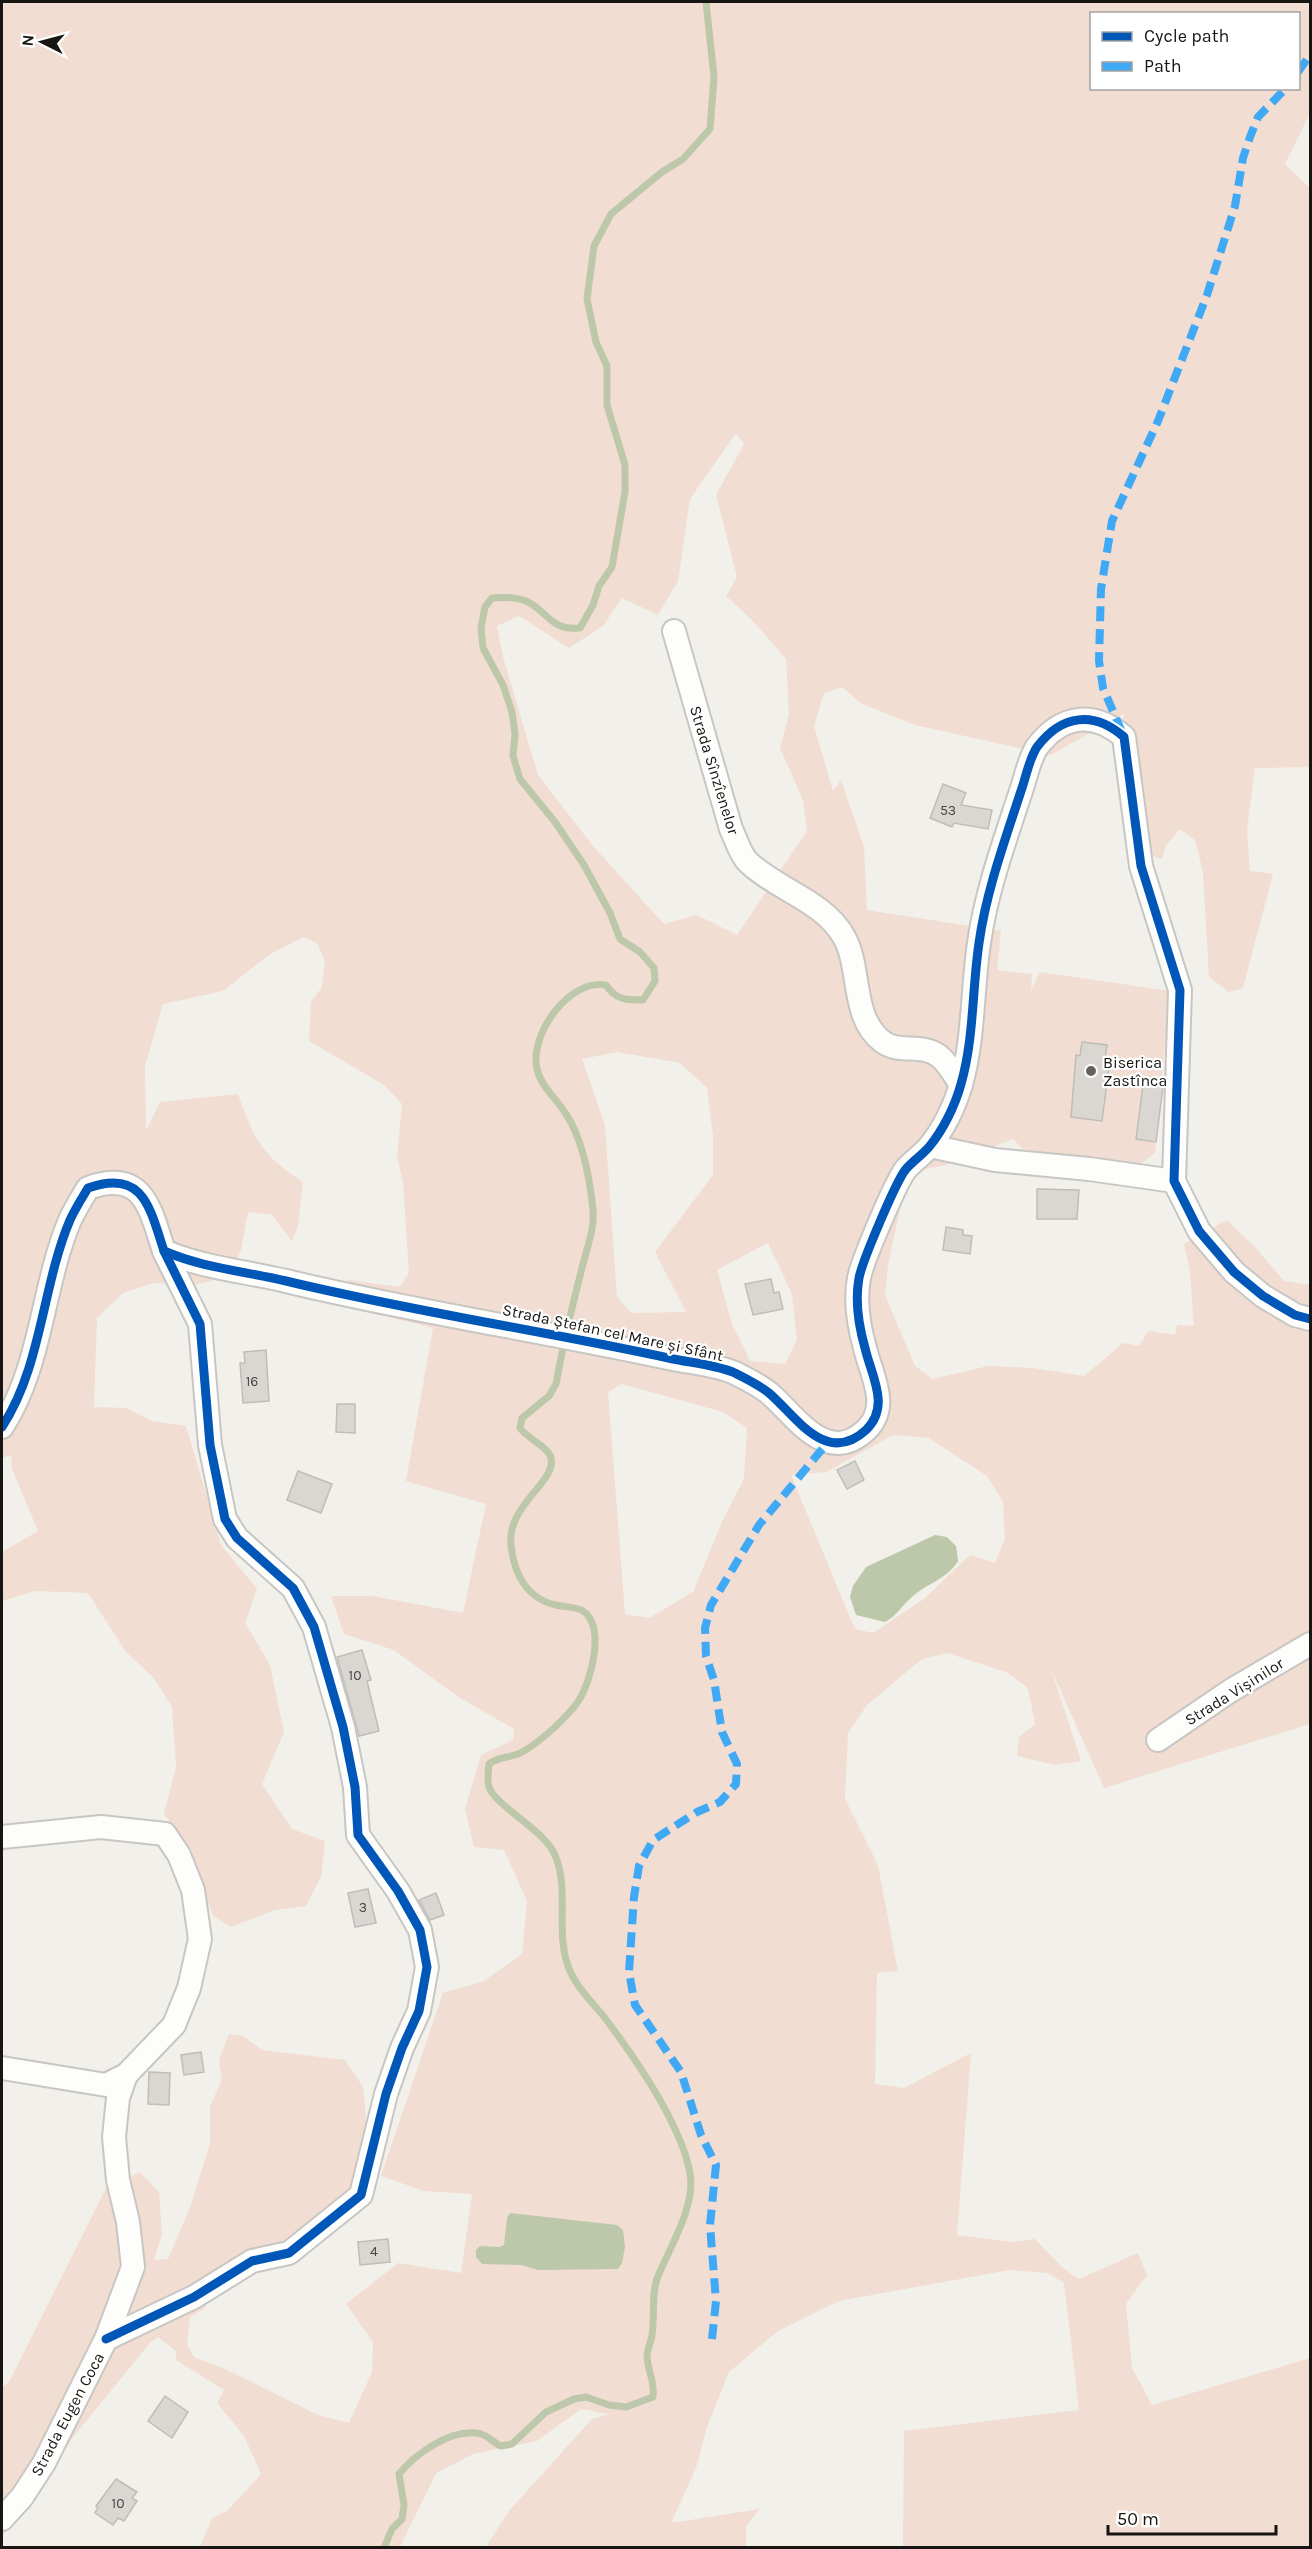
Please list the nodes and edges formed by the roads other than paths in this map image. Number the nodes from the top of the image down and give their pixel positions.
1 (674, 631) dead end
2 (961, 1085) junction
3 (930, 1146) junction
4 (1174, 1181) junction
5 (164, 1251) junction
6 (1311, 1319) edge
7 (2, 1427) edge
8 (1311, 1644) edge
9 (1158, 1740) dead end
10 (2, 1837) edge
11 (2, 2068) edge
12 (126, 2075) junction
13 (106, 2339) junction
14 (2, 2519) edge

1 - 2 street, Strada Sînzîenelor
2 - 3 street, Strada Ștefan cel Mare și Sfânt
2 - 4 street, Strada Ștefan cel Mare și Sfânt
3 - 4 street
3 - 5 street, Strada Ștefan cel Mare și Sfânt
4 - 6 street, Strada Ștefan cel Mare și Sfânt
5 - 7 street
5 - 13 street
8 - 9 street, Strada Vișinilor
10 - 12 street, Strada Eugen Coca
11 - 12 street
12 - 13 street, Strada Eugen Coca
13 - 14 street, Strada Eugen Coca

